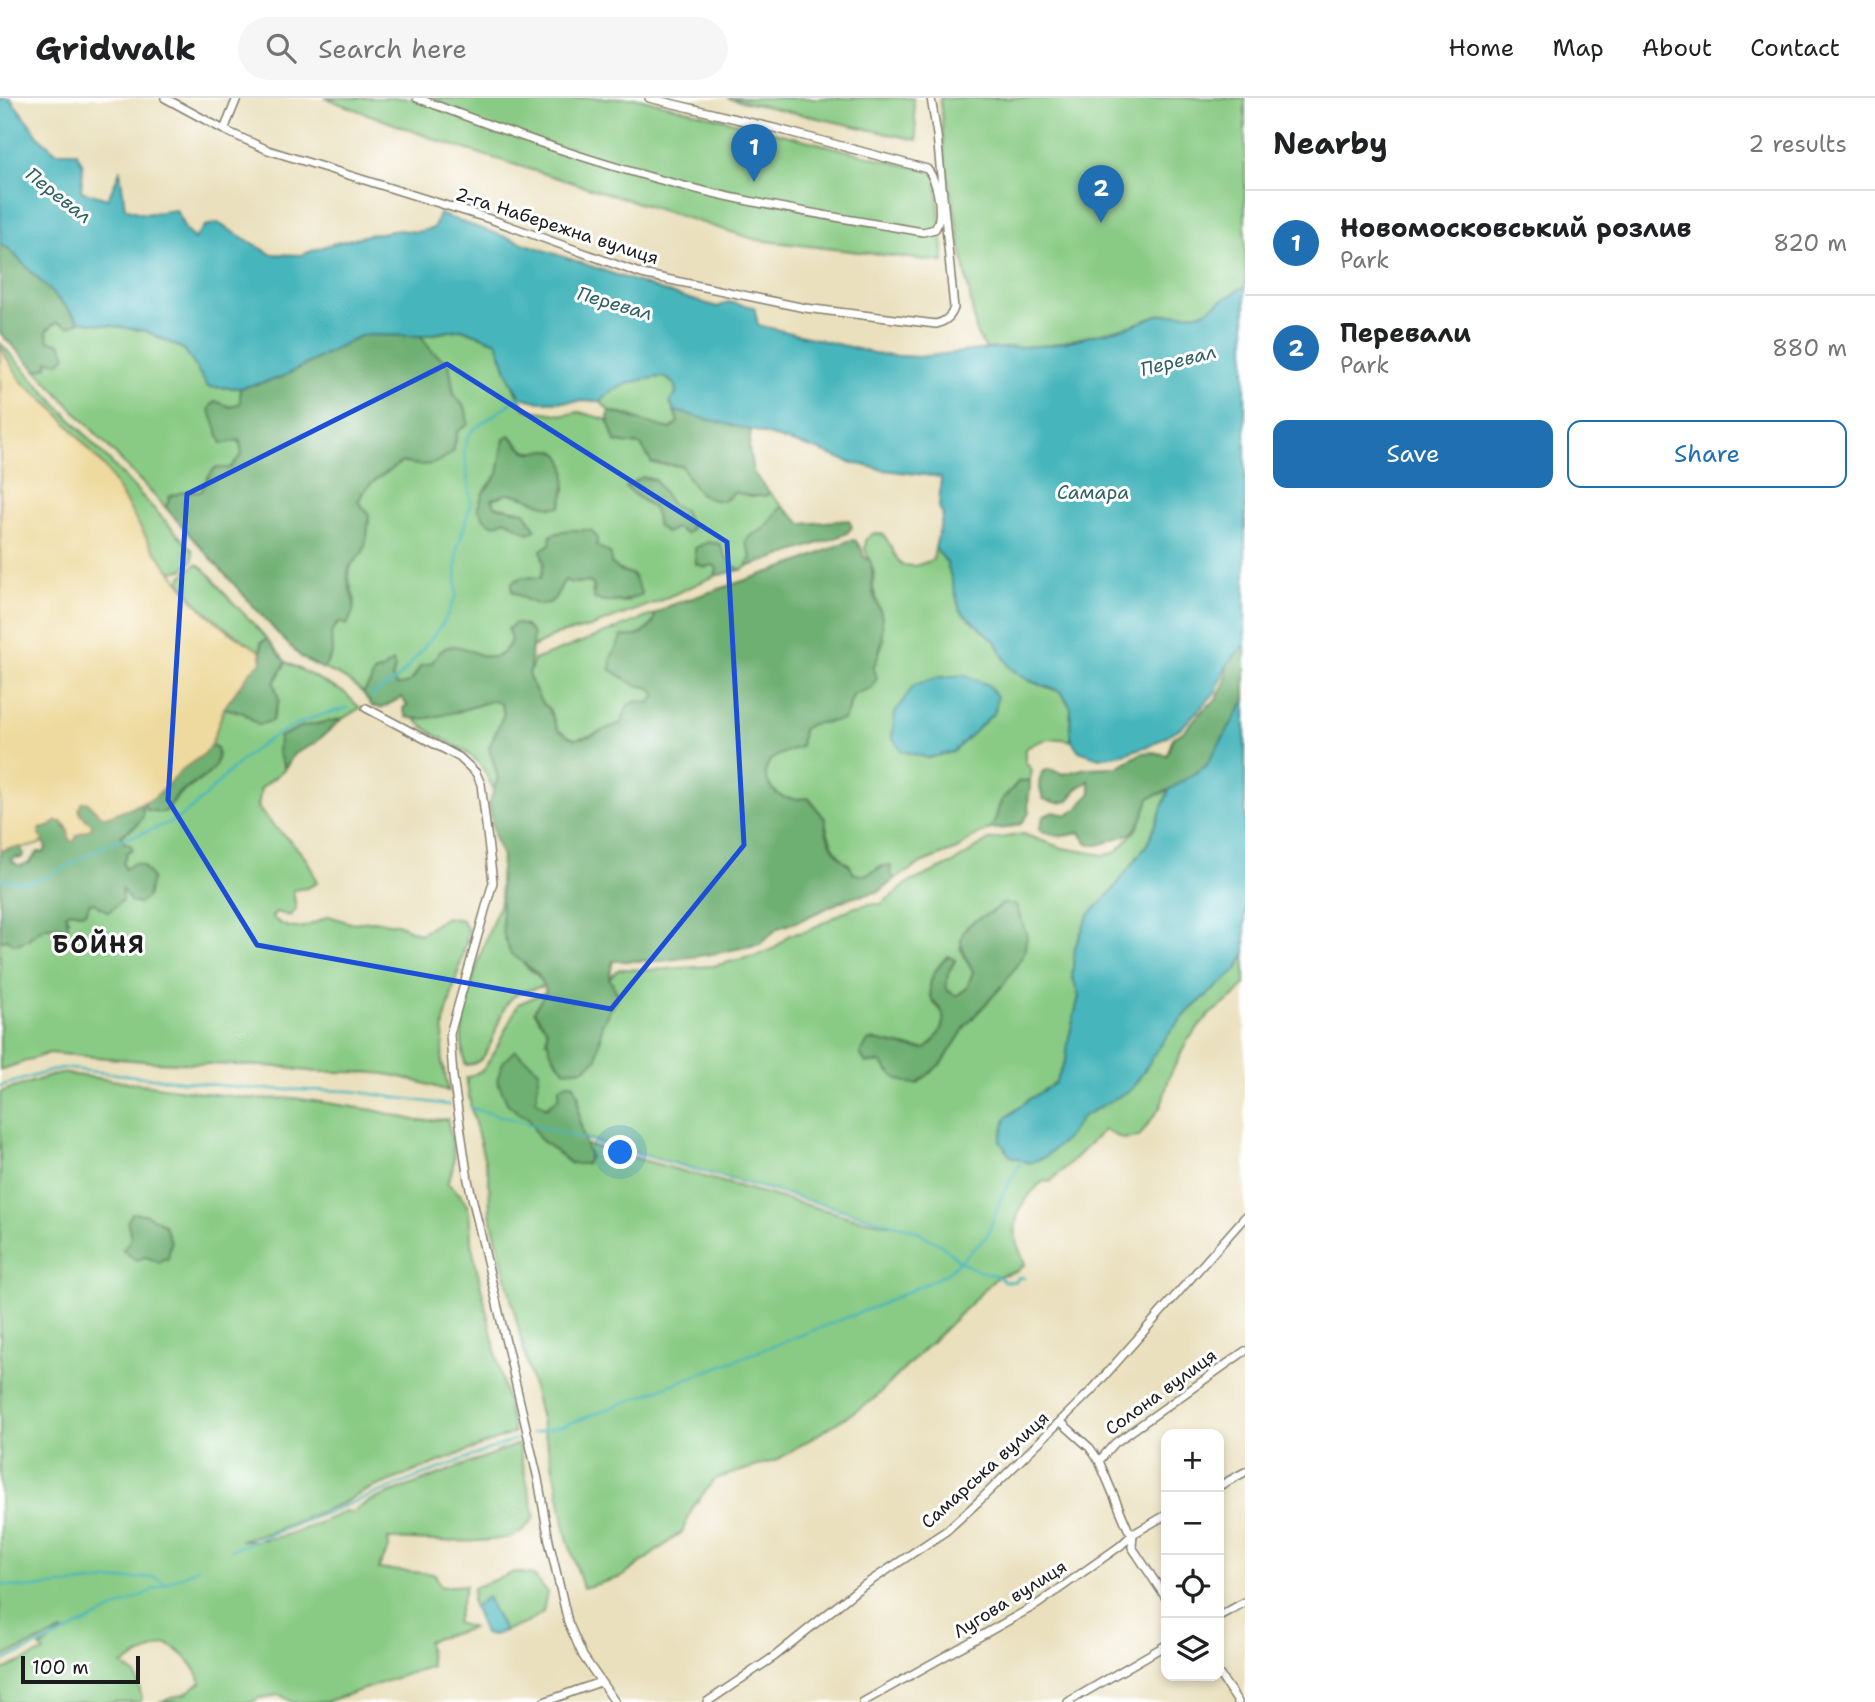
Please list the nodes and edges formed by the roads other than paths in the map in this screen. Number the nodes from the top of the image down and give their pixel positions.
1 (165, 98) edge
2 (237, 98) edge
3 (417, 98) edge
4 (649, 98) edge
5 (931, 98) edge
6 (223, 130) junction
7 (366, 708) dead end
8 (1245, 1217) edge
9 (1245, 1351) edge
10 (1061, 1422) junction
11 (1099, 1461) junction
12 (1245, 1472) edge
13 (1224, 1483) edge
14 (1161, 1518) edge
15 (1133, 1534) junction
16 (1161, 1590) edge
17 (1245, 1602) edge
18 (1224, 1613) edge
19 (1161, 1648) edge
20 (1224, 1681) edge
21 (600, 1682) junction
22 (544, 1702) edge
23 (615, 1702) edge
24 (707, 1702) edge
25 (863, 1702) edge
26 (1068, 1702) edge
27 (1238, 1702) edge

1 - 6 street, 2-га Набережна вулиця
2 - 6 street
3 - 4 street
5 - 6 street, 2-га Набережна вулиця
7 - 21 street
8 - 10 street, Самарська вулиця
9 - 11 street, Солона вулиця
10 - 11 street
10 - 24 street, Самарська вулиця
11 - 15 street
12 - 13 street
14 - 15 street, Лугова вулиця
15 - 16 street
15 - 25 street, Лугова вулиця
17 - 18 street
19 - 26 street
20 - 27 street
21 - 22 street
21 - 23 street

